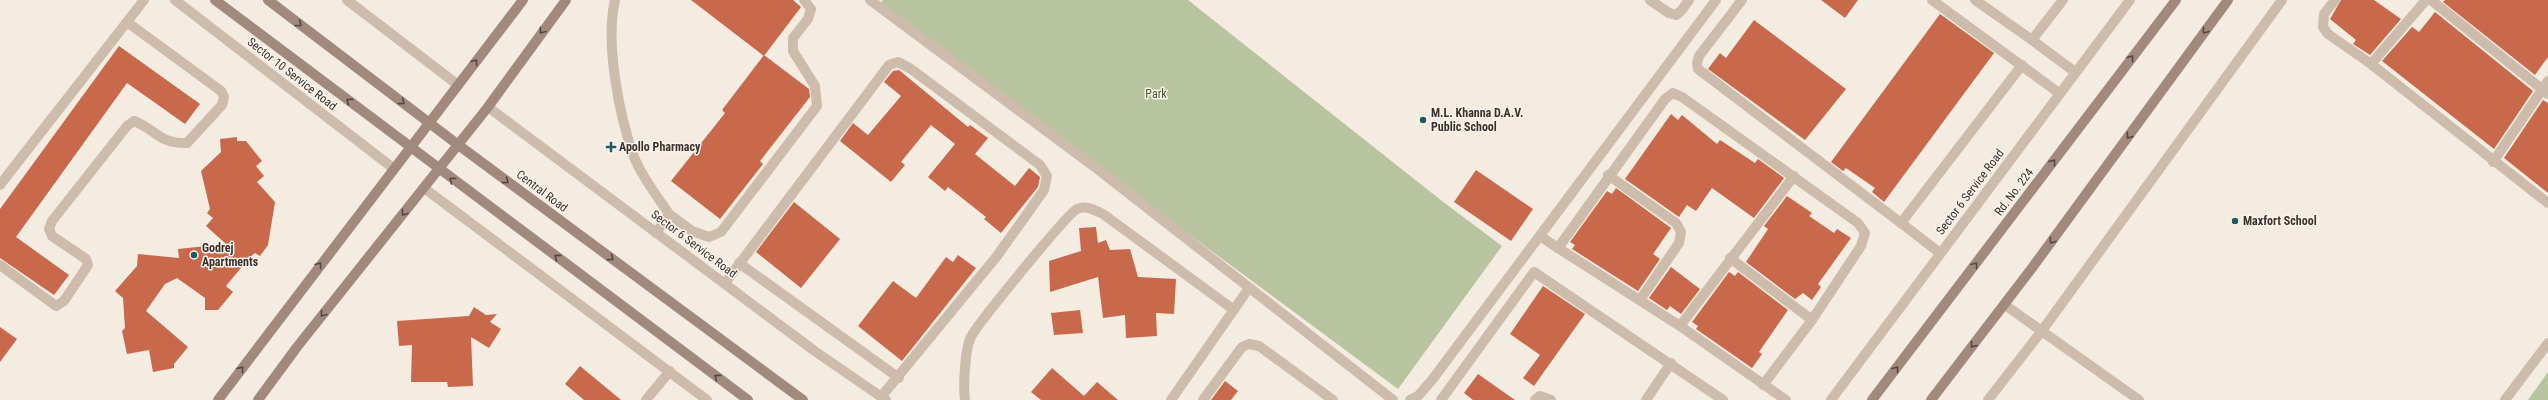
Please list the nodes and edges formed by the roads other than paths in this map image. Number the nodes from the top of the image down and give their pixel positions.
1 (144, 0) edge
2 (175, 0) edge
3 (215, 0) edge
4 (268, 0) edge
5 (346, 0) edge
6 (523, 0) edge
7 (566, 0) edge
8 (615, 0) edge
9 (804, 0) edge
10 (870, 0) edge
11 (1650, 0) edge
12 (1689, 0) edge
13 (1716, 0) edge
14 (1742, 0) edge
15 (1932, 0) edge
16 (1975, 0) edge
17 (2063, 0) edge
18 (2130, 0) edge
19 (2176, 0) edge
20 (2228, 0) edge
21 (2282, 0) edge
22 (2335, 0) edge
23 (2426, 0) edge
24 (2431, 0) edge
25 (127, 22) junction
26 (2032, 40) junction
27 (2371, 64) junction
28 (2022, 65) junction
29 (2075, 72) junction
30 (458, 85) junction
31 (2546, 88) edge
32 (2059, 93) junction
33 (488, 107) junction
34 (428, 122) junction
35 (457, 144) junction
36 (409, 147) junction
37 (2493, 162) junction
38 (393, 168) junction
39 (438, 169) junction
40 (1608, 175) junction
41 (1794, 176) junction
42 (0, 185) edge
43 (424, 188) junction
44 (2548, 203) edge
45 (669, 214) junction
46 (1901, 223) junction
47 (656, 233) junction
48 (1540, 236) junction
49 (1558, 248) junction
50 (1940, 253) junction
51 (1730, 258) junction
52 (738, 262) junction
53 (1520, 263) junction
54 (0, 265) edge
55 (1534, 272) junction
56 (724, 283) junction
57 (1249, 288) junction
58 (1640, 300) junction
59 (2005, 305) junction
60 (1234, 310) junction
61 (1812, 320) junction
62 (1680, 326) junction
63 (2041, 332) junction
64 (2548, 343) edge
65 (1671, 363) junction
66 (670, 371) junction
67 (899, 378) junction
68 (1763, 385) junction
69 (883, 398) edge
70 (218, 400) edge
71 (258, 400) edge
72 (646, 400) edge
73 (707, 400) edge
74 (748, 400) edge
75 (803, 400) edge
76 (965, 400) edge
77 (1171, 400) edge
78 (1203, 400) edge
79 (1333, 400) edge
80 (1393, 400) edge
81 (1410, 400) edge
82 (1440, 400) edge
83 (1535, 400) edge
84 (1552, 400) edge
85 (1646, 400) edge
86 (1723, 400) edge
87 (1786, 400) edge
88 (1831, 400) edge
89 (1872, 400) edge
90 (1931, 400) edge
91 (1988, 400) edge
92 (2139, 400) edge
93 (2505, 400) edge

1 - 25 street
2 - 38 street, Sector 10 Service Road
36 -> 3 main road
4 -> 34 main road, Central Road
5 - 30 street
30 -> 6 main road
7 -> 33 main road
8 - 45 street
9 - 45 street
10 - 57 street
11 - 12 street
13 - 48 street
14 - 46 street
15 - 28 street
16 - 26 street
17 - 26 street
18 - 29 street, Sector 6 Service Road
89 -> 19 main road, Rd. No. 224
20 -> 59 main road
21 - 63 street
22 - 27 street
23 - 27 street
24 - 31 street
25 - 42 street
25 - 54 street
26 - 29 street
27 - 37 street
28 - 32 street
28 - 46 street
29 - 32 street, Sector 6 Service Road
30 - 34 main road
31 - 37 street
32 - 50 street, Sector 6 Service Road
33 - 35 main road
33 - 47 street, Sector 6 Service Road
34 - 35 main road, Central Road
34 - 36 main road
35 - 39 main road
35 -> 75 main road, Central Road
36 - 38 main road
36 - 39 main road
37 - 44 street
70 -> 38 main road
39 - 43 main road
74 -> 39 main road
40 - 41 street
40 - 49 street
40 - 58 street
41 - 51 street
41 - 61 street
43 - 66 street
43 -> 71 main road
45 - 47 street
46 - 50 street
47 - 56 street, Sector 6 Service Road
48 - 49 street
48 - 53 street
49 - 58 street
50 - 88 street, Sector 6 Service Road
51 - 61 street
51 - 62 street
52 - 56 street
52 - 67 street
52 - 67 street
53 - 55 street
53 - 81 street
55 - 65 street
55 - 82 street
56 - 69 street, Sector 6 Service Road
57 - 60 street
57 - 80 street
58 - 62 street
59 - 63 street
59 -> 90 main road
60 - 76 street
60 - 77 street
61 - 68 street
62 - 68 street
63 - 91 street
63 - 92 street
64 - 93 street
65 - 85 street
65 - 86 street
66 - 72 street
66 - 73 street
67 - 69 street
68 - 87 street
78 - 79 street
83 - 84 street

